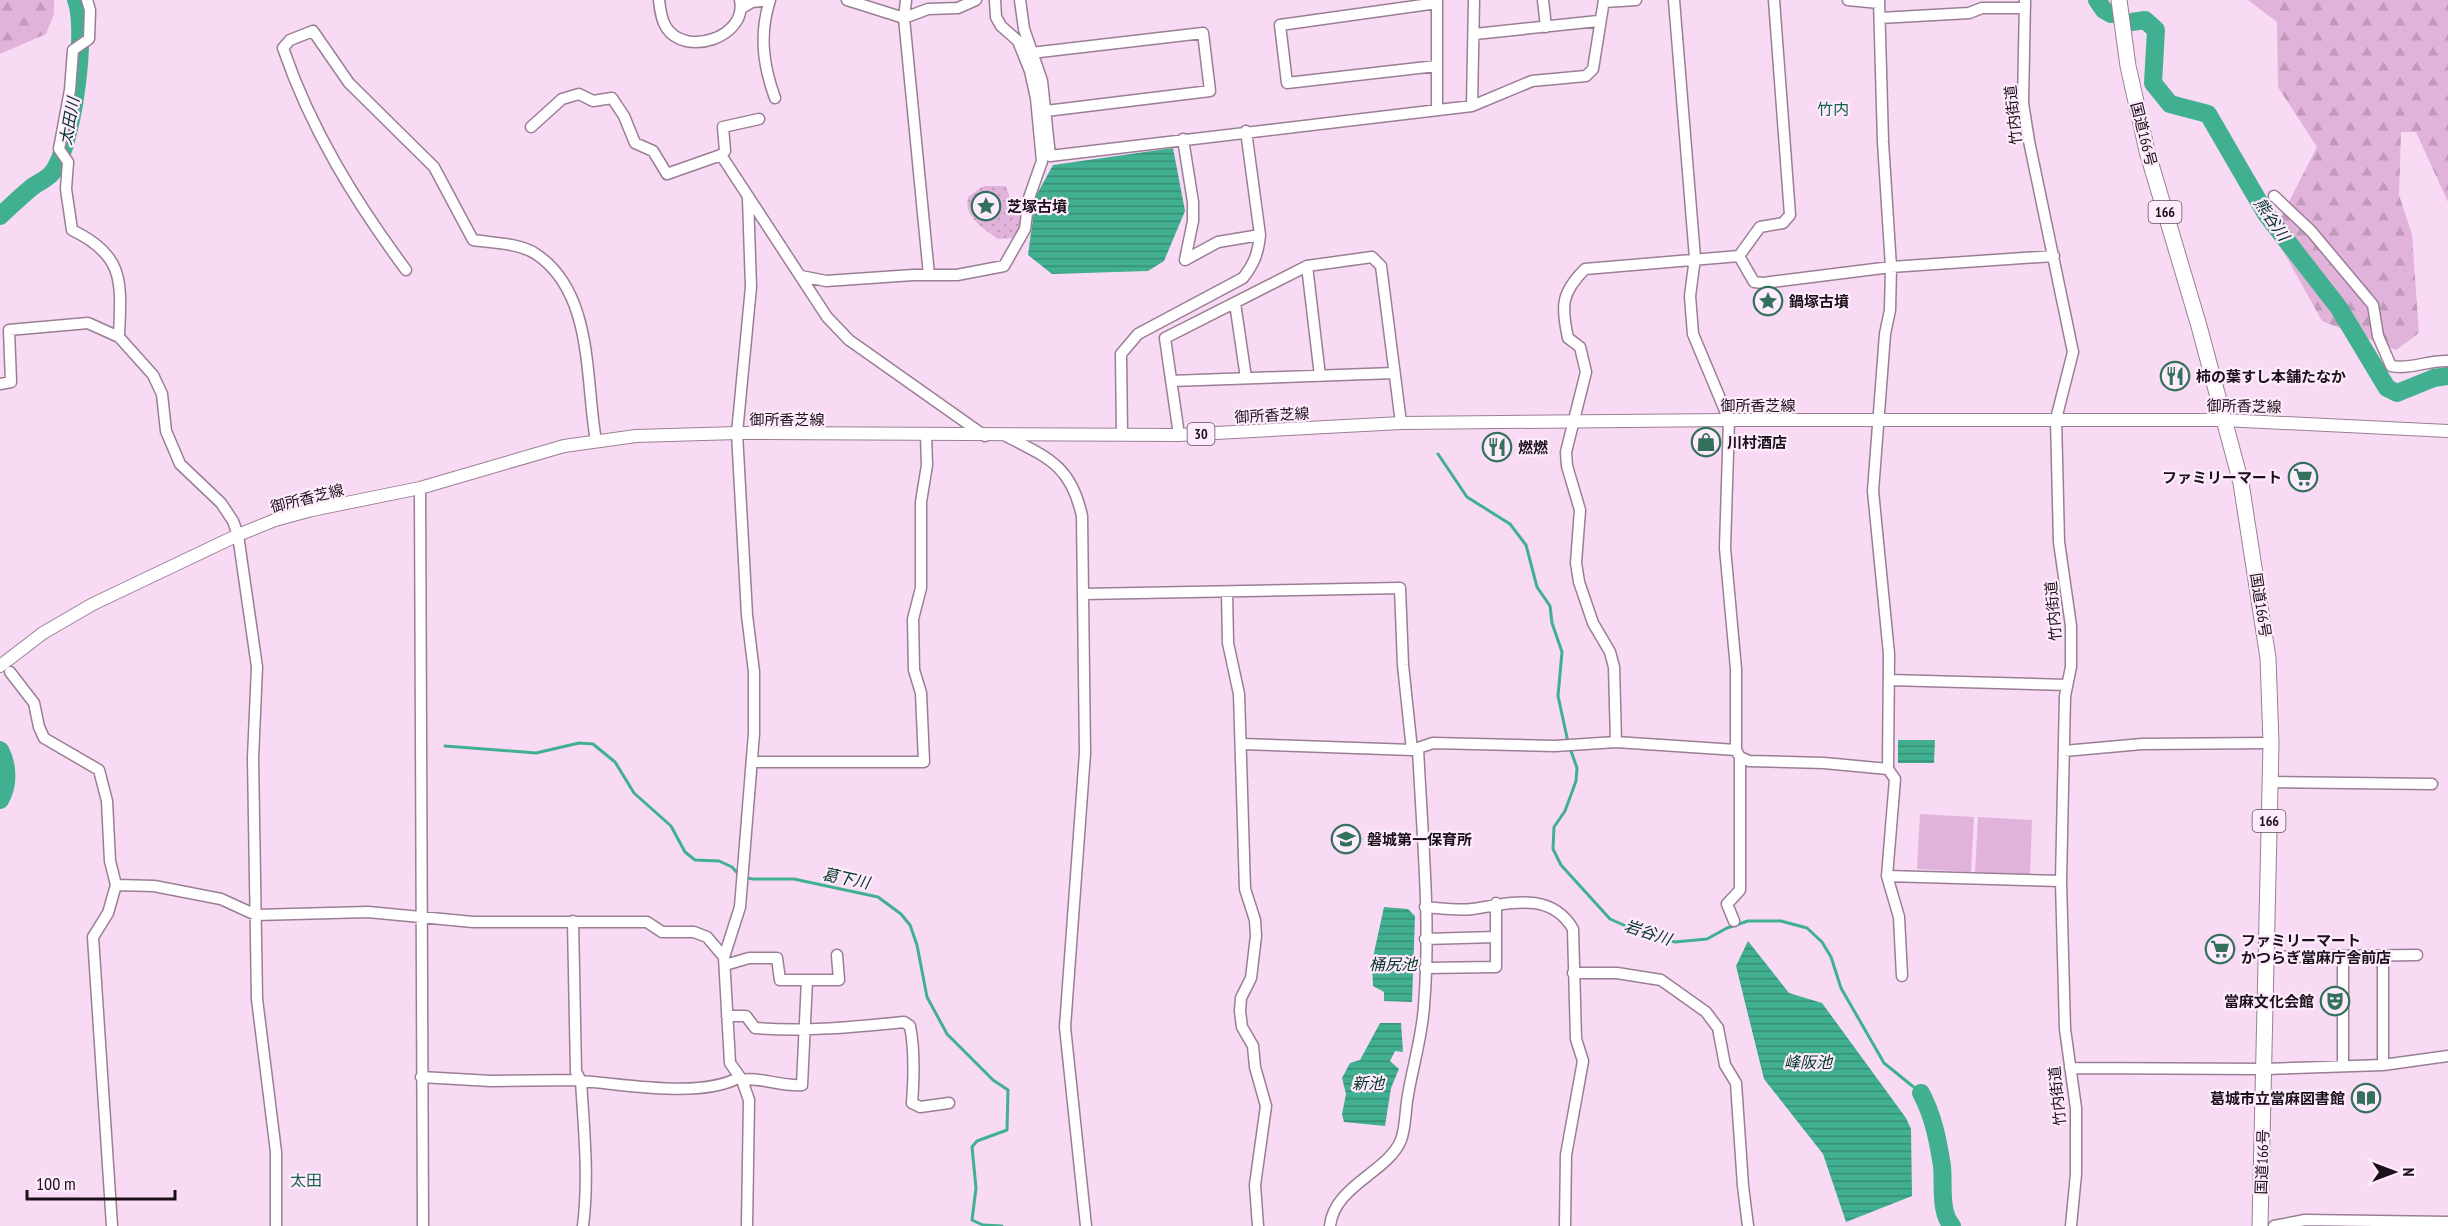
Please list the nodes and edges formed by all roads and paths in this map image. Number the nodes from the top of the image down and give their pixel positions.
1 (87, 0) edge
2 (658, 0) edge
3 (770, 0) edge
4 (847, 0) edge
5 (906, 0) edge
6 (975, 0) edge
7 (995, 0) edge
8 (1020, 0) edge
9 (1474, 0) edge
10 (1543, 0) edge
11 (1636, 0) edge
12 (1674, 0) edge
13 (1774, 0) edge
14 (1848, 0) edge
15 (2119, 0) edge
16 (1604, 1) edge
17 (1879, 1) edge
18 (1437, 2) edge
19 (741, 4) edge
20 (2025, 4) edge
21 (904, 18) junction
22 (1880, 18) junction
23 (1598, 21) junction
24 (1546, 27) junction
25 (1475, 34) junction
26 (1031, 53) junction
27 (1436, 66) junction
28 (775, 98) dead end
29 (1473, 105) junction
30 (1437, 108) junction
31 (1046, 111) junction
32 (759, 119) dead end
33 (531, 128) dead end
34 (1245, 131) junction
35 (1183, 139) junction
36 (722, 155) junction
37 (2274, 196) dead end
38 (748, 198) junction
39 (1260, 235) junction
40 (1739, 256) junction
41 (2054, 256) junction
42 (1695, 258) junction
43 (1306, 266) junction
44 (1891, 267) junction
45 (406, 270) dead end
46 (929, 275) junction
47 (801, 276) junction
48 (1235, 303) junction
49 (118, 337) junction
50 (2448, 362) edge
51 (1394, 373) junction
52 (1320, 376) junction
53 (1245, 378) junction
54 (1171, 381) junction
55 (0, 384) edge
56 (2056, 419) junction
57 (1572, 420) junction
58 (1729, 420) junction
59 (2223, 420) junction
60 (1879, 421) junction
61 (1401, 423) junction
62 (2448, 431) edge
63 (736, 433) junction
64 (1122, 434) junction
65 (1179, 435) junction
66 (926, 436) junction
67 (985, 436) junction
68 (1006, 436) junction
69 (596, 441) junction
70 (420, 488) junction
71 (238, 535) junction
72 (1227, 592) junction
73 (1083, 594) junction
74 (5, 669) edge
75 (1889, 680) junction
76 (2067, 685) junction
77 (1616, 742) junction
78 (2271, 743) junction
79 (1241, 744) junction
80 (1415, 749) junction
81 (2064, 750) junction
82 (1738, 754) junction
83 (752, 762) junction
84 (1887, 769) junction
85 (2271, 782) junction
86 (2432, 783) dead end
87 (1887, 876) junction
88 (2061, 881) junction
89 (116, 885) junction
90 (1496, 903) junction
91 (1425, 907) junction
92 (256, 915) junction
93 (421, 918) junction
94 (573, 921) junction
95 (1734, 921) dead end
96 (1496, 937) junction
97 (1425, 939) junction
98 (837, 955) dead end
99 (2417, 955) dead end
100 (2343, 956) junction
101 (2383, 956) junction
102 (2265, 957) junction
103 (724, 961) junction
104 (1425, 968) junction
105 (1573, 973) junction
106 (1902, 976) dead end
107 (807, 980) junction
108 (728, 1016) junction
109 (807, 1028) junction
110 (2448, 1056) edge
111 (2383, 1065) junction
112 (2343, 1066) junction
113 (2070, 1068) junction
114 (2265, 1069) junction
115 (421, 1077) junction
116 (741, 1079) junction
117 (580, 1081) junction
118 (949, 1103) dead end
119 (2448, 1222) edge
120 (2407, 1223) edge
121 (112, 1226) edge
122 (276, 1226) edge
123 (423, 1226) edge
124 (583, 1226) edge
125 (747, 1226) edge
126 (1086, 1226) edge
127 (1258, 1226) edge
128 (1330, 1226) edge
129 (1565, 1226) edge
130 (1748, 1226) edge
131 (2071, 1226) edge
132 (2260, 1226) edge
133 (2274, 1226) edge

1 - 49 street
2 - 19 street
3 - 19 street
3 - 28 street
4 - 21 street
5 - 21 street
6 - 21 street
7 - 46 street
8 - 26 street
9 - 25 street
10 - 24 street
11 - 16 street
12 - 42 street
13 - 40 street
14 - 17 street
15 - 59 highway, 国道166号 / 166
16 - 23 street
17 - 22 street
18 - 27 street
18 - 27 street
20 - 22 street
20 - 41 street, 竹内街道
21 - 46 street
22 - 44 street
23 - 24 street
23 - 29 street
24 - 25 street
25 - 29 street
26 - 31 street
26 - 31 street
27 - 30 street
29 - 30 street
30 - 34 street
31 - 35 street
32 - 36 street
33 - 36 street
34 - 35 street
34 - 39 street
35 - 39 street
36 - 38 street
37 - 50 street
38 - 47 street
38 - 63 street
39 - 64 street
40 - 42 street
40 - 44 street
41 - 44 street
41 - 56 street, 竹内街道
42 - 57 street
42 - 58 street
43 - 48 street
43 - 51 street
43 - 52 street
44 - 60 street
45 - 69 street
46 - 47 street
47 - 67 street
48 - 53 street
48 - 54 street
49 - 55 street
49 - 71 street
51 - 52 street
51 - 61 street
52 - 53 street
53 - 54 street
54 - 65 street
56 - 59 main road, 御所香芝線 / 30
56 - 60 main road, 御所香芝線 / 30
56 - 76 street, 竹内街道
57 - 58 main road, 御所香芝線 / 30
57 - 61 main road, 御所香芝線 / 30
57 - 77 street
58 - 60 main road, 御所香芝線 / 30
58 - 82 street
59 - 62 main road, 御所香芝線 / 30
59 - 78 highway, 国道166号 / 166
60 - 75 street
61 - 65 main road, 御所香芝線 / 30
63 - 66 main road, 御所香芝線 / 30
63 - 69 main road, 御所香芝線 / 30
63 - 83 street
64 - 65 main road, 御所香芝線 / 30
64 - 68 main road, 御所香芝線 / 30
66 - 67 main road, 御所香芝線 / 30
66 - 83 street
67 - 68 main road, 御所香芝線 / 30
68 - 73 street
69 - 70 main road, 御所香芝線 / 30
70 - 71 main road, 御所香芝線 / 30
70 - 93 street
71 - 74 main road, 御所香芝線 / 30
71 - 92 street
72 - 73 street
72 - 79 street
72 - 80 street
73 - 126 street
74 - 89 street
75 - 76 street
75 - 84 street
76 - 81 street, 竹内街道
77 - 80 street
77 - 82 street
78 - 81 street
78 - 85 highway, 国道166号 / 166
79 - 80 street
79 - 127 street
80 - 91 street
81 - 88 street, 竹内街道
82 - 84 street
82 - 95 street
83 - 103 street
84 - 87 street
85 - 86 street
85 - 102 highway, 国道166号 / 166
87 - 88 street
87 - 106 street
88 - 113 street, 竹内街道
89 - 92 street
89 - 121 street
90 - 91 street
90 - 96 street
90 - 105 street
91 - 97 street
92 - 93 street
92 - 122 street
93 - 94 street
93 - 115 street
94 - 103 street
94 - 117 street
96 - 97 street
96 - 104 street
97 - 104 street
98 - 107 street
99 - 101 street
100 - 101 street
100 - 102 street
100 - 112 street
101 - 111 street
102 - 114 highway, 国道166号 / 166
103 - 107 street
103 - 108 street
104 - 128 street
105 - 129 street
105 - 130 street
107 - 109 street
108 - 109 street
108 - 116 street
109 - 116 street
109 - 118 street
110 - 111 street
111 - 112 street
112 - 114 street
113 - 114 street
113 - 131 street, 竹内街道
114 - 132 highway, 国道166号 / 166
115 - 117 street
115 - 123 street
116 - 117 street
116 - 125 street
117 - 124 street
119 - 120 street
120 - 133 street

